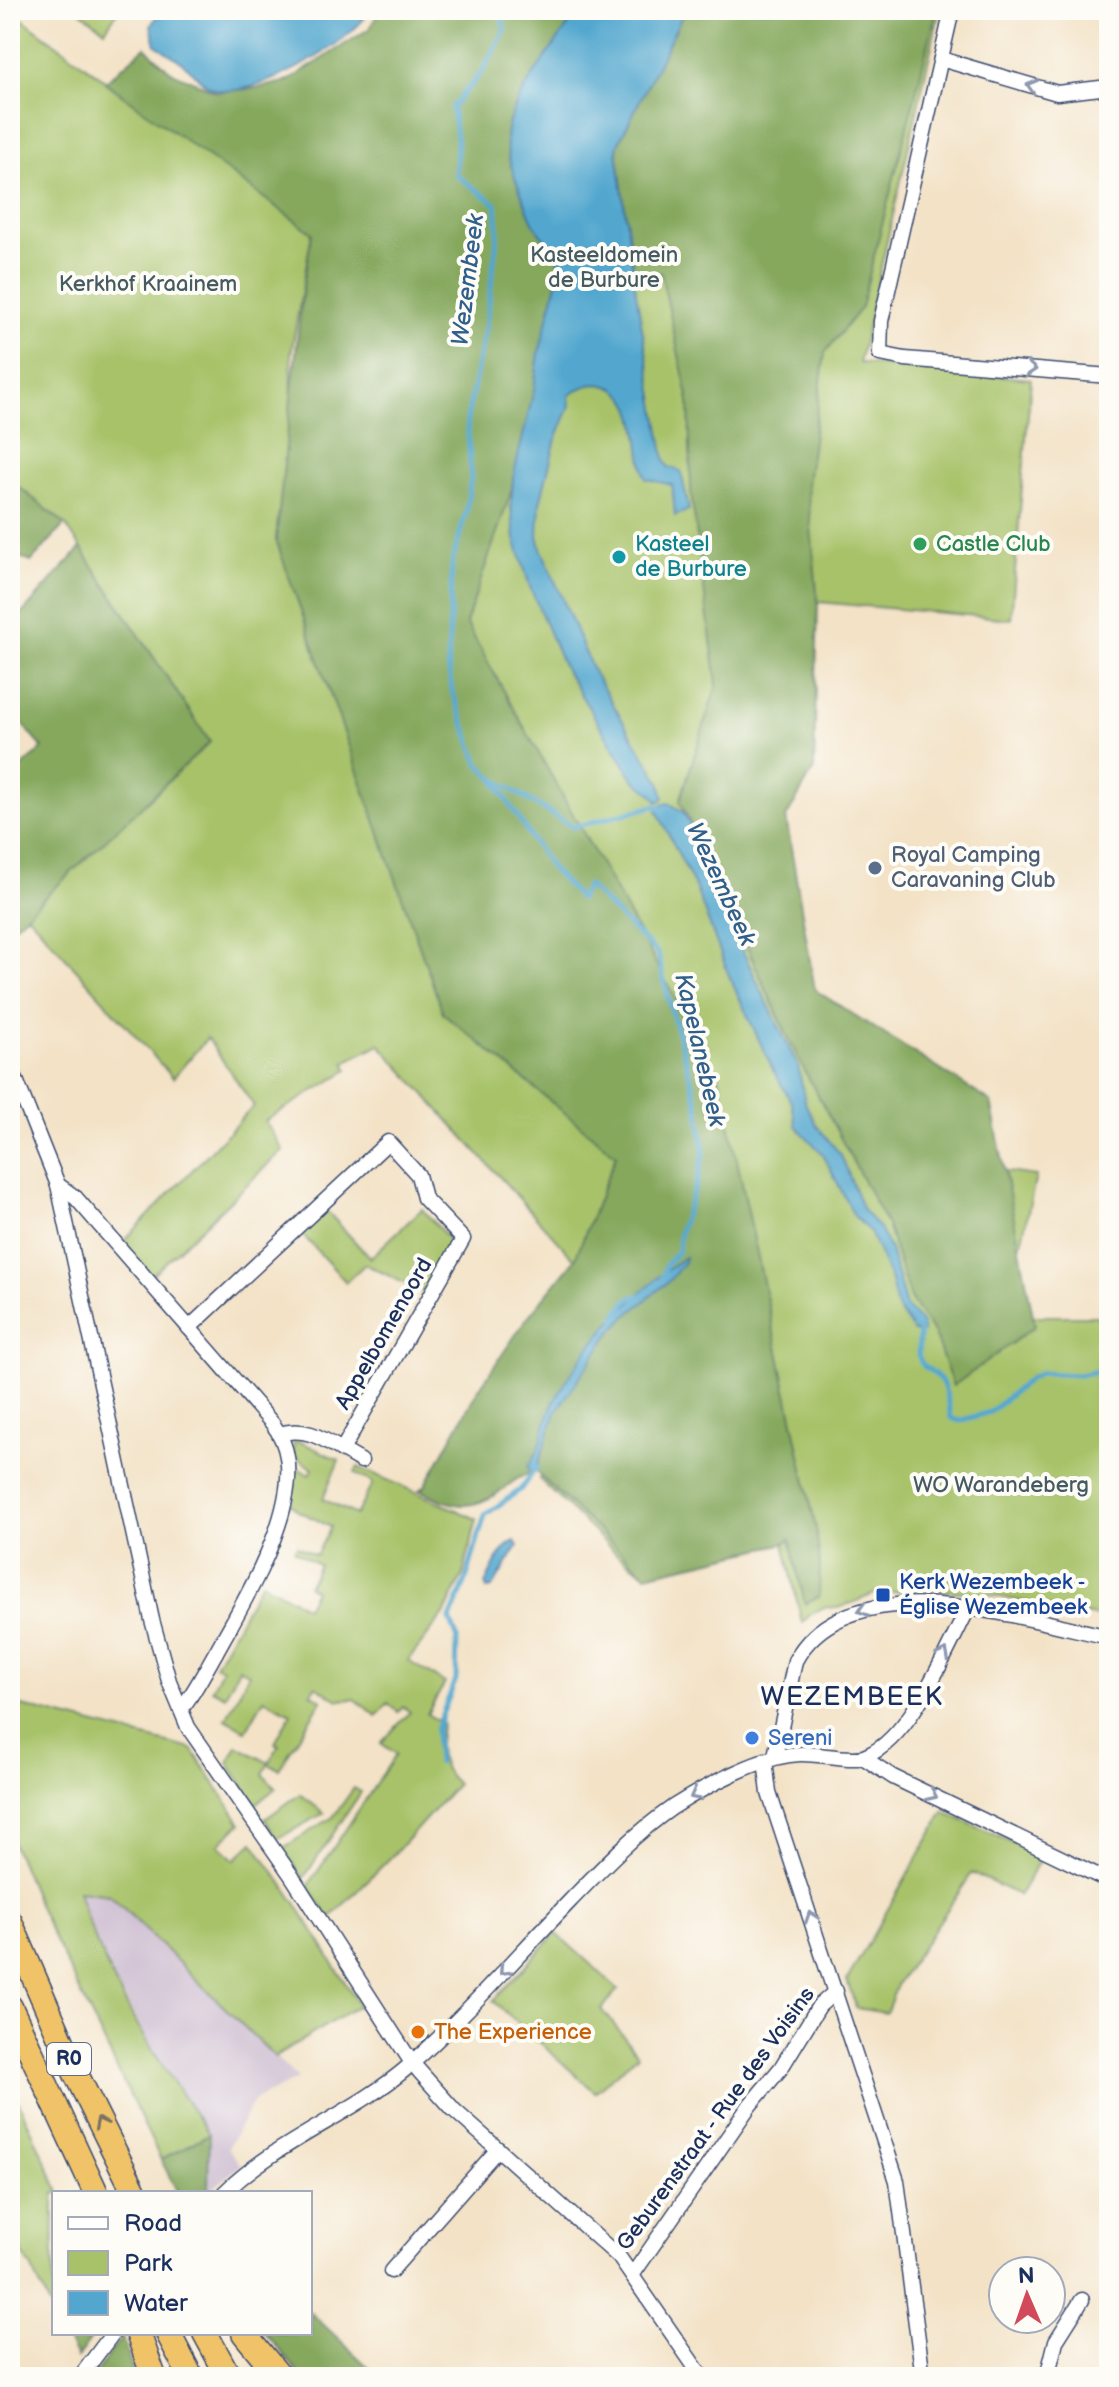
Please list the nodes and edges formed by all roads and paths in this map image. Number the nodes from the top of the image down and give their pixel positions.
1 (952, 10) edge
2 (941, 59) junction
3 (1109, 87) edge
4 (1109, 376) edge
5 (10, 1065) edge
6 (58, 1185) junction
7 (189, 1328) junction
8 (280, 1434) junction
9 (342, 1450) junction
10 (361, 1461) dead end
11 (968, 1609) junction
12 (1109, 1637) edge
13 (181, 1709) junction
14 (770, 1758) junction
15 (864, 1758) junction
16 (1109, 1881) edge
17 (10, 1922) edge
18 (836, 1991) junction
19 (10, 2007) edge
20 (412, 2063) junction
21 (498, 2149) junction
22 (95, 2191) edge
23 (134, 2191) edge
24 (227, 2191) edge
25 (391, 2271) dead end
26 (633, 2274) junction
27 (1082, 2300) dead end
28 (112, 2335) edge
29 (139, 2335) edge
30 (169, 2335) edge
31 (206, 2335) edge
32 (246, 2335) edge
33 (80, 2377) edge
34 (154, 2377) edge
35 (191, 2377) edge
36 (229, 2377) edge
37 (280, 2377) edge
38 (702, 2377) edge
39 (923, 2377) edge
40 (1047, 2377) edge

1 - 2 street
3 -> 2 street
2 -> 4 street
5 - 6 street
6 - 7 street
6 - 13 street
7 - 8 street
7 - 9 street, Appelbomenoord
8 - 9 street
8 - 13 street
9 - 10 street
11 - 12 street
11 -> 14 street
15 -> 11 street
13 - 20 street
14 - 15 street
18 -> 14 street
14 -> 20 street
15 -> 16 street
23 -> 17 highway, R0
18 - 26 street, Geburenstraat - Rue des Voisins
18 - 39 street
19 - 22 highway, R0
20 - 21 street
20 - 24 street
21 - 25 street
21 - 26 street
26 - 38 street
27 - 40 street
28 - 33 street
29 - 34 highway
30 - 35 highway
31 - 36 highway
32 - 37 highway

